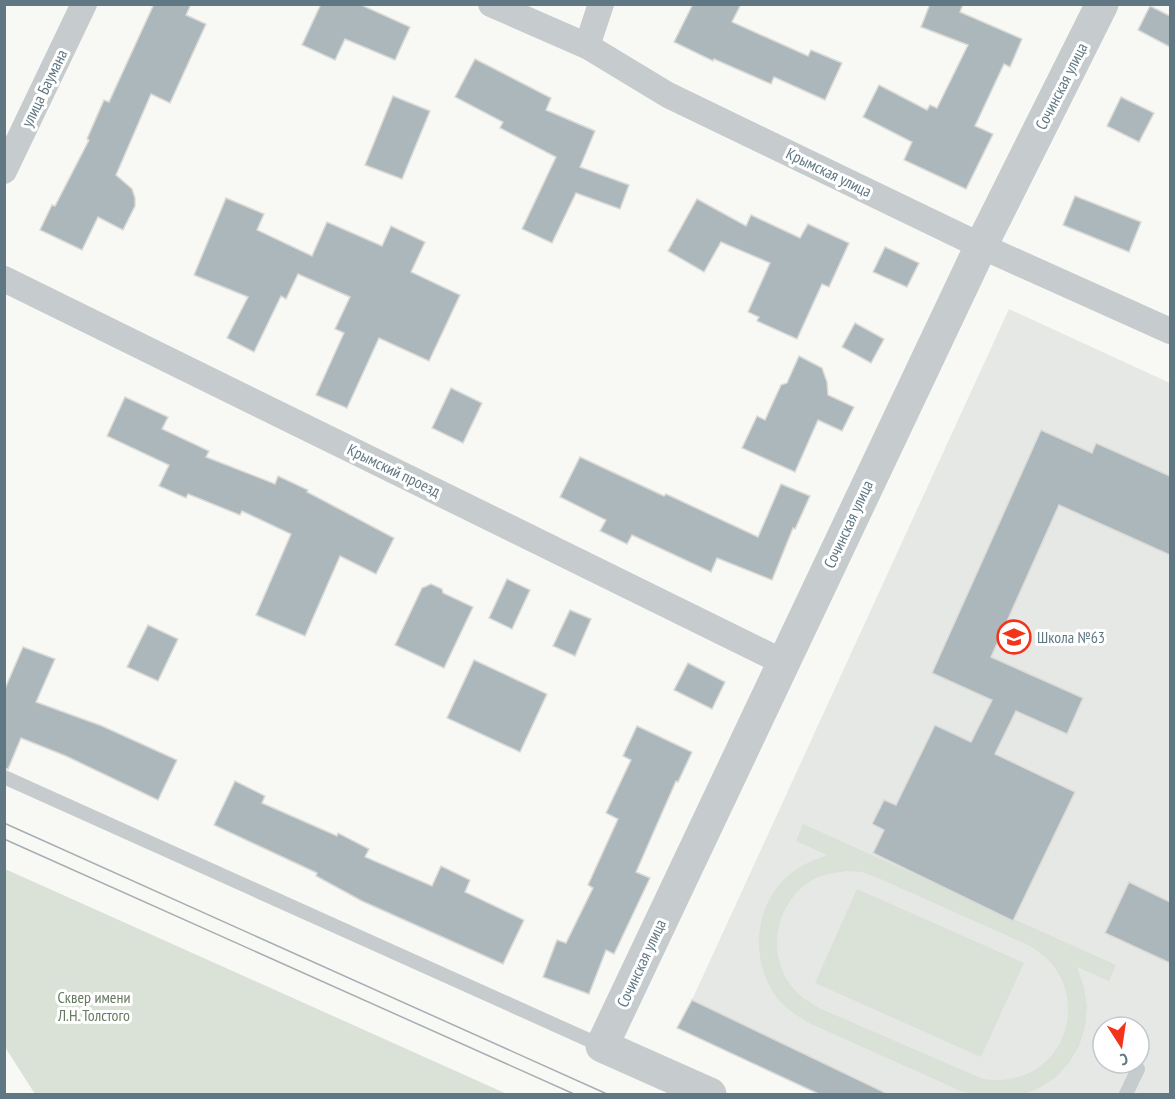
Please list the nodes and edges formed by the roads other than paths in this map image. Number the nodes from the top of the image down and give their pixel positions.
1 (84, 4) edge
2 (491, 4) edge
3 (601, 4) edge
4 (1102, 4) edge
5 (587, 46) junction
6 (4, 171) edge
7 (981, 246) junction
8 (4, 279) edge
9 (1170, 331) edge
10 (783, 662) junction
11 (4, 777) edge
12 (602, 1046) junction
13 (1135, 1075) edge
14 (710, 1095) edge
15 (1126, 1095) edge

1 - 6 street, улица Баумана
2 - 5 street, Крымская улица
3 - 5 street
4 - 7 street, Сочинская улица
5 - 7 street, Крымская улица
7 - 9 street, Крымская улица
7 - 10 street, Сочинская улица
8 - 10 street, Крымский проезд
10 - 12 street, Сочинская улица
11 - 12 lane
12 - 14 street
13 - 15 lane

